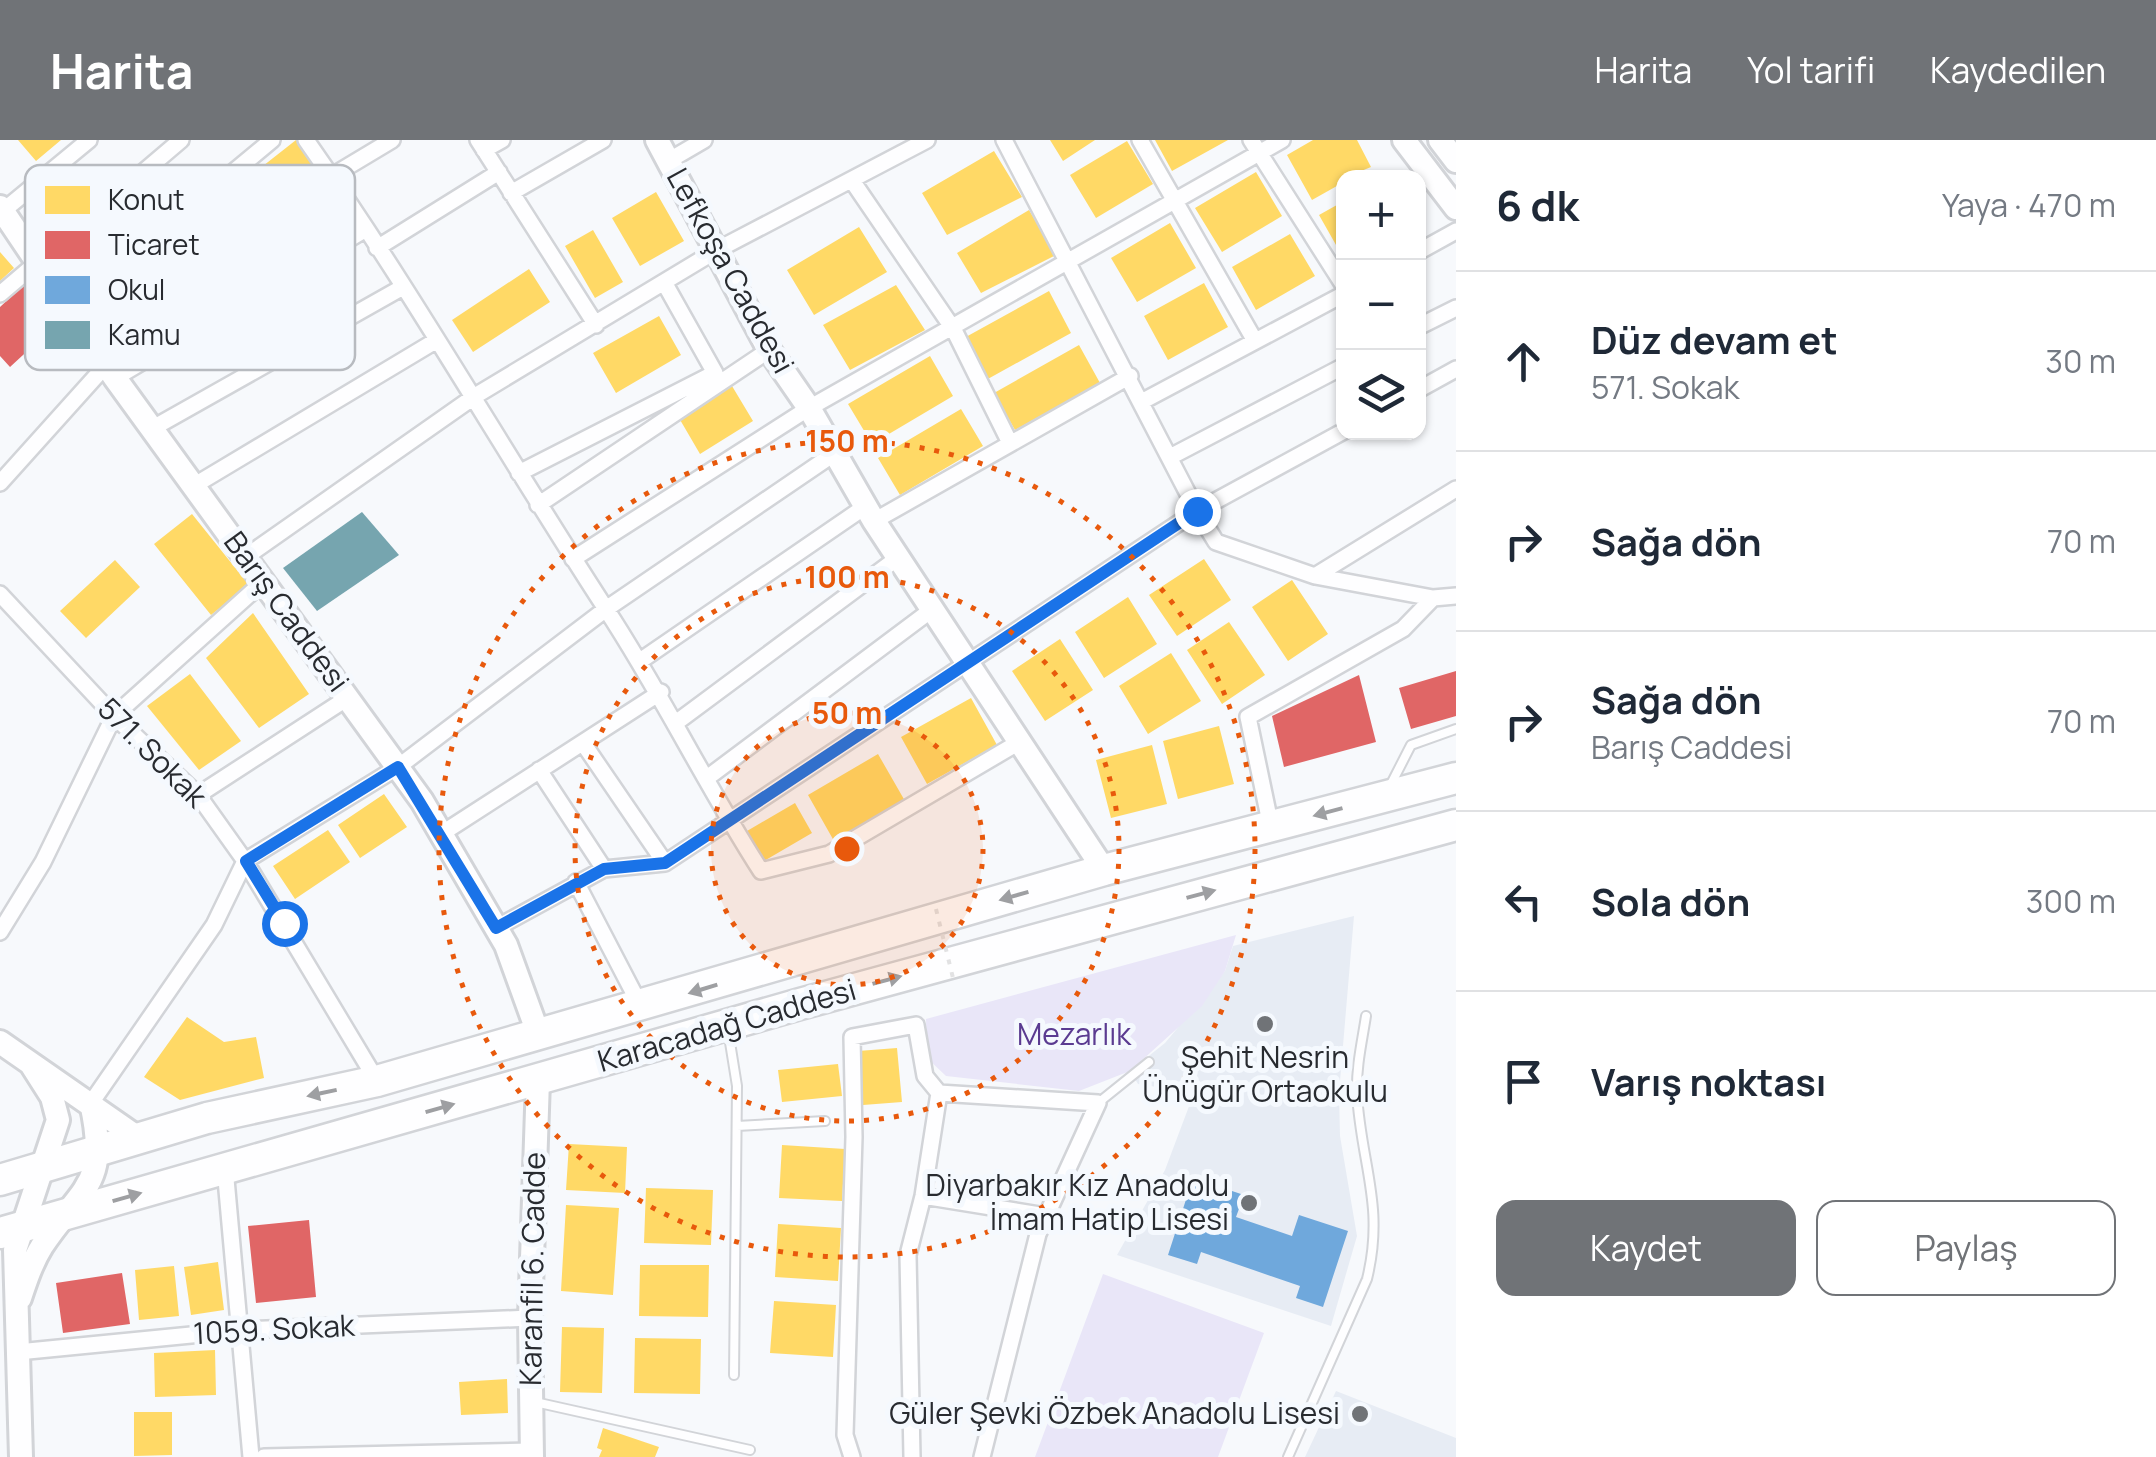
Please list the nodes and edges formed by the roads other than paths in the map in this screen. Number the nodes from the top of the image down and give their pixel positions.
1 (89, 140) edge
2 (181, 140) edge
3 (272, 140) edge
4 (306, 140) edge
5 (392, 140) edge
6 (502, 140) edge
7 (603, 140) edge
8 (704, 140) edge
9 (928, 140) edge
10 (1004, 140) edge
11 (1140, 140) edge
12 (1282, 140) edge
13 (1404, 140) edge
14 (1440, 140) edge
15 (481, 145) edge
16 (1255, 147) edge
17 (663, 150) edge
18 (1456, 160) edge
19 (57, 165) edge
20 (151, 165) edge
21 (242, 165) edge
22 (324, 165) edge
23 (350, 165) edge
24 (498, 172) junction
25 (854, 182) junction
26 (25, 190) edge
27 (511, 193) junction
28 (1175, 201) junction
29 (1456, 208) edge
30 (1, 209) edge
31 (355, 212) edge
32 (366, 229) junction
33 (1456, 231) edge
34 (355, 235) edge
35 (25, 241) edge
36 (377, 248) junction
37 (1426, 248) edge
38 (717, 250) junction
39 (1068, 260) junction
40 (25, 271) edge
41 (1336, 274) edge
42 (664, 284) junction
43 (403, 287) junction
44 (0, 294) edge
45 (1336, 298) edge
46 (1456, 308) edge
47 (355, 314) edge
48 (1426, 323) edge
49 (596, 325) junction
50 (954, 330) junction
51 (436, 340) junction
52 (1255, 341) junction
53 (769, 350) junction
54 (100, 370) edge
55 (111, 370) edge
56 (256, 370) edge
57 (1336, 370) edge
58 (1456, 370) edge
59 (1130, 376) junction
60 (1426, 386) edge
61 (475, 396) junction
62 (1143, 401) junction
63 (809, 408) junction
64 (154, 428) junction
65 (1336, 435) edge
66 (1010, 442) junction
67 (835, 453) junction
68 (1170, 457) junction
69 (519, 473) junction
70 (0, 483) edge
71 (195, 485) junction
72 (1456, 489) edge
73 (538, 506) junction
74 (1197, 511) junction
75 (870, 513) junction
76 (244, 558) junction
77 (899, 558) junction
78 (573, 559) junction
79 (1315, 576) junction
80 (262, 583) junction
81 (1, 596) edge
82 (1456, 596) edge
83 (1433, 598) junction
84 (934, 608) junction
85 (606, 609) junction
86 (968, 660) junction
87 (640, 662) junction
88 (660, 692) junction
89 (349, 697) junction
90 (114, 716) junction
91 (677, 722) junction
92 (1456, 730) edge
93 (1021, 741) junction
94 (582, 742) junction
95 (398, 767) junction
96 (540, 770) junction
97 (707, 778) junction
98 (1456, 778) edge
99 (198, 795) junction
100 (1385, 796) junction
101 (728, 820) junction
102 (1456, 825) edge
103 (1271, 827) junction
104 (441, 834) junction
105 (246, 861) junction
106 (665, 863) junction
107 (604, 869) junction
108 (1104, 870) junction
109 (576, 882) junction
110 (496, 928) junction
111 (0, 932) edge
112 (642, 1007) junction
113 (1366, 1016) dead end
114 (727, 1025) junction
115 (539, 1036) junction
116 (0, 1042) edge
117 (1149, 1062) dead end
118 (31, 1064) junction
119 (538, 1080) junction
120 (377, 1081) junction
121 (938, 1092) junction
122 (1098, 1103) junction
123 (91, 1104) junction
124 (825, 1121) dead end
125 (737, 1126) junction
126 (141, 1140) junction
127 (97, 1152) junction
128 (225, 1168) junction
129 (44, 1169) junction
130 (0, 1180) edge
131 (923, 1196) junction
132 (72, 1213) junction
133 (1046, 1216) junction
134 (10, 1230) edge
135 (0, 1281) edge
136 (18, 1306) junction
137 (530, 1318) junction
138 (242, 1330) junction
139 (18, 1352) junction
140 (734, 1375) dead end
141 (10, 1399) edge
142 (531, 1402) junction
143 (750, 1450) dead end
144 (531, 1454) edge
145 (22, 1457) edge
146 (251, 1457) edge
147 (264, 1457) edge
148 (852, 1457) edge
149 (912, 1457) edge
150 (982, 1457) edge
151 (1288, 1457) edge

1 - 19 street
2 - 20 street
3 - 21 street
4 - 22 street
5 - 23 street
6 - 15 street
7 - 27 street
8 - 17 street
9 - 25 street
10 - 39 street
11 - 28 street
12 - 16 street
13 - 29 street
14 - 18 street
15 - 24 street
16 - 28 street
16 - 41 street
17 - 38 street, Lefkoşa Caddesi
24 - 27 street
24 - 36 street
25 - 38 street
25 - 50 street
26 - 30 street
27 - 49 street
28 - 39 street
28 - 52 street
30 - 35 street, Barış Caddesi
31 - 32 street
32 - 34 street
32 - 36 street
33 - 37 street
36 - 43 street
38 - 42 street
38 - 53 street, Lefkoşa Caddesi
39 - 50 street
39 - 59 street
40 - 44 street
42 - 49 street
42 - 69 street
43 - 47 street
43 - 51 street
45 - 52 street
46 - 48 street
49 - 61 street
50 - 63 street
50 - 66 street
51 - 61 street
51 - 71 street
52 - 62 street
53 - 63 street, Lefkoşa Caddesi
53 - 73 street
54 - 70 street
55 - 64 street, Barış Caddesi
56 - 64 street
57 - 68 street
58 - 60 street
59 - 62 street
59 - 66 street
61 - 69 street
61 - 76 street
62 - 68 street
63 - 67 street, Lefkoşa Caddesi
63 - 78 street
64 - 71 street, Barış Caddesi
65 - 74 street
66 - 75 street
67 - 75 street, Lefkoşa Caddesi
67 - 85 street
68 - 74 street
69 - 73 street
71 - 76 street, Barış Caddesi
72 - 79 street
73 - 78 street
74 - 79 street
74 - 86 street
75 - 77 street, Lefkoşa Caddesi
75 - 87 street
76 - 80 street, Barış Caddesi
77 - 84 street, Lefkoşa Caddesi
77 - 91 street
78 - 85 street
79 - 83 street
80 - 89 street, Barış Caddesi
80 - 90 street
81 - 90 street, 571. Sokak
82 - 83 street
83 - 103 street
84 - 86 street, Lefkoşa Caddesi
84 - 97 street
85 - 87 street
85 - 95 street
86 - 93 street, Lefkoşa Caddesi
86 - 101 street
87 - 88 street
88 - 91 street
88 - 94 street
89 - 95 street, Barış Caddesi
89 - 99 street
90 - 99 street, 571. Sokak
90 - 111 street
91 - 97 street
92 - 100 lane
93 - 101 street
93 - 108 street, Lefkoşa Caddesi
94 - 96 street
94 - 106 street
95 - 104 street, Barış Caddesi
95 - 105 street
96 - 104 street
96 - 107 street
97 - 101 street
98 - 100 highway, Karacadağ Caddesi
99 - 105 street, 571. Sokak
100 -> 103 highway, Karacadağ Caddesi
101 - 106 street
114 -> 102 highway, Karacadağ Caddesi
103 - 108 highway, Karacadağ Caddesi
104 - 110 street, Barış Caddesi
105 - 120 street, 571. Sokak
105 - 123 street
106 - 107 street
107 - 109 street
108 -> 112 highway, Karacadağ Caddesi
109 - 110 street
109 - 112 street
110 - 115 street, Barış Caddesi
112 - 115 highway, Karacadağ Caddesi
113 - 151 lane
114 - 119 highway, Karacadağ Caddesi
114 - 125 lane
115 - 120 highway, Karacadağ Caddesi
116 - 118 street
117 - 122 lane
118 - 123 street
118 - 129 street
128 -> 119 highway, Karacadağ Caddesi
119 - 137 street, Karanfil 6. Cadde
120 -> 126 highway, Karacadağ Caddesi
121 - 122 street
121 - 131 street
121 - 148 street
122 - 133 street
123 - 126 street
123 - 127 street
124 - 125 lane
125 - 140 lane
126 - 127 highway, Karacadağ Caddesi
127 - 129 highway, Karacadağ Caddesi
127 - 132 street
132 -> 128 highway, Karacadağ Caddesi
128 - 138 street
129 - 130 highway, Karacadağ Caddesi
129 - 134 street
131 - 133 street
131 - 149 street
132 - 134 highway, Karacadağ Caddesi
132 - 136 street
133 - 150 street
134 - 136 street
135 - 136 street
136 - 139 street
137 - 138 street, 1059. Sokak
137 - 142 street, Karanfil 6. Cadde
138 - 139 street, 1059. Sokak
138 - 146 street
139 - 141 street
141 - 145 street
142 - 143 lane
142 - 144 street, Karanfil 6. Cadde
144 - 147 street

